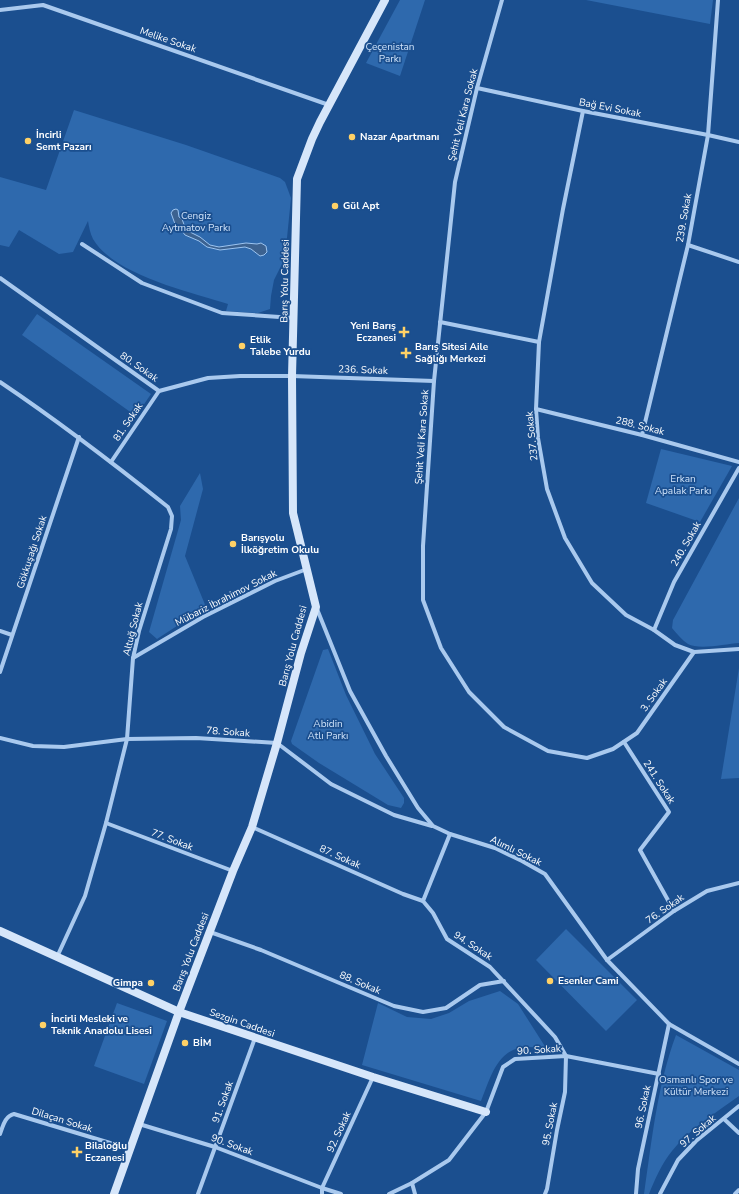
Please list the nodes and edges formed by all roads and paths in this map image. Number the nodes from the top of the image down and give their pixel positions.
1 (44, 0) edge
2 (385, 0) edge
3 (502, 0) edge
4 (718, 0) edge
5 (42, 5) junction
6 (0, 10) edge
7 (477, 88) junction
8 (329, 105) junction
9 (583, 111) junction
10 (708, 135) junction
11 (739, 142) edge
12 (82, 244) dead end
13 (688, 245) junction
14 (739, 262) edge
15 (0, 278) edge
16 (294, 318) junction
17 (440, 322) junction
18 (539, 342) junction
19 (292, 376) junction
20 (434, 381) junction
21 (0, 382) edge
22 (159, 391) junction
23 (536, 409) junction
24 (642, 435) junction
25 (79, 437) junction
26 (111, 462) junction
27 (739, 462) edge
28 (739, 468) edge
29 (307, 569) junction
30 (316, 607) junction
31 (0, 630) edge
32 (654, 630) junction
33 (12, 635) junction
34 (739, 649) edge
35 (694, 652) junction
36 (133, 658) junction
37 (0, 672) edge
38 (0, 738) edge
39 (127, 739) junction
40 (624, 742) junction
41 (277, 743) junction
42 (106, 823) junction
43 (433, 826) junction
44 (252, 827) junction
45 (450, 834) junction
46 (233, 872) junction
47 (739, 883) edge
48 (423, 901) junction
49 (674, 911) junction
50 (0, 931) edge
51 (210, 932) junction
52 (56, 958) junction
53 (607, 960) junction
54 (504, 981) junction
55 (179, 1012) junction
56 (669, 1024) junction
57 (255, 1038) junction
58 (566, 1056) junction
59 (739, 1064) edge
60 (659, 1074) junction
61 (373, 1077) junction
62 (739, 1106) edge
63 (486, 1112) junction
64 (724, 1119) junction
65 (139, 1123) junction
66 (739, 1133) edge
67 (0, 1134) edge
68 (215, 1147) junction
69 (130, 1149) junction
70 (412, 1183) junction
71 (322, 1188) junction
72 (739, 1190) edge
73 (114, 1194) edge
74 (198, 1194) edge
75 (322, 1194) edge
76 (341, 1194) edge
77 (389, 1194) edge
78 (415, 1194) edge
79 (545, 1194) edge
80 (636, 1194) edge
81 (660, 1194) edge
82 (735, 1194) edge

1 - 5 street
2 - 8 street, Barış Yolu Caddesi
3 - 7 street, Şehit Veli Kara Sokak
4 - 10 street, 239. Sokak
5 - 6 street, Melike Sokak
5 - 8 street, Melike Sokak
7 - 9 street, Bağ Evi Sokak
7 - 17 street, Şehit Veli Kara Sokak
8 - 16 street, Barış Yolu Caddesi
9 - 10 street, Bağ Evi Sokak
9 - 18 street, 237. Sokak
10 - 11 street, Bağ Evi Sokak
10 - 13 street, 239. Sokak
12 - 16 street
13 - 14 street
13 - 24 street, 239. Sokak
15 - 22 street, 80. Sokak
16 - 19 street, Barış Yolu Caddesi
17 - 18 street
17 - 20 street, Şehit Veli Kara Sokak
18 - 23 street, 237. Sokak
19 - 20 street, 236. Sokak
19 - 22 street, 80. Sokak
19 - 29 street, Barış Yolu Caddesi
20 - 40 street, Şehit Veli Kara Sokak
21 - 25 street, Altuğ Sokak
22 - 26 street, 81. Sokak
23 - 24 street, 288. Sokak
23 - 32 street, 237. Sokak
24 - 27 street, 288. Sokak
25 - 26 street, Altuğ Sokak
25 - 33 street, Gökkuşağı Sokak
26 - 36 street, Altuğ Sokak
28 - 32 street, 240. Sokak
29 - 30 street, Barış Yolu Caddesi
29 - 36 street, Mübariz İbrahimov Sokak
30 - 41 street, Barış Yolu Caddesi
30 - 43 street, Alımlı Sokak
31 - 33 street
32 - 35 street, 237. Sokak
33 - 37 street, Gökkuşağı Sokak
34 - 35 street, 237. Sokak
35 - 40 street, 3. Sokak
36 - 39 street, Altuğ Sokak
38 - 39 street, 78. Sokak
39 - 41 street, 78. Sokak
39 - 42 street, Altuğ Sokak
40 - 49 street, 241. Sokak
41 - 43 street
41 - 44 street, Barış Yolu Caddesi
42 - 46 street, 77. Sokak
42 - 52 street, Altuğ Sokak
43 - 45 street, Alımlı Sokak
44 - 46 street, Barış Yolu Caddesi
44 - 48 street, 87. Sokak
45 - 48 street
45 - 53 street, Alımlı Sokak
46 - 51 street, Barış Yolu Caddesi
47 - 49 street, 76. Sokak
48 - 54 street, 94. Sokak
49 - 53 street, 76. Sokak
50 - 52 street, Sezgin Caddesi
51 - 54 street, 88. Sokak
51 - 55 street, Barış Yolu Caddesi
52 - 55 street, Sezgin Caddesi
53 - 56 street, Alımlı Sokak
54 - 58 street, 94. Sokak
55 - 57 street, Sezgin Caddesi
55 - 65 street, Barış Yolu Caddesi
56 - 59 street, Alımlı Sokak
56 - 60 street, 96. Sokak
57 - 61 street, Sezgin Caddesi
57 - 68 street, 91. Sokak
58 - 60 street, 90. Sokak
58 - 63 street, 90. Sokak
58 - 79 street, 95. Sokak
60 - 80 street, 96. Sokak
61 - 63 street, Sezgin Caddesi
61 - 71 street, 92. Sokak
62 - 64 street, 97. Sokak
63 - 70 street, 90. Sokak
64 - 66 street
64 - 81 street, 97. Sokak
65 - 68 street, 90. Sokak
65 - 69 street, Barış Yolu Caddesi
67 - 69 street, Dilaçan Sokak
68 - 71 street, 90. Sokak
68 - 74 street, 91. Sokak
69 - 73 street, Barış Yolu Caddesi
70 - 77 street, 90. Sokak
70 - 78 street
71 - 75 street, 92. Sokak
71 - 76 street, 90. Sokak
72 - 82 street

